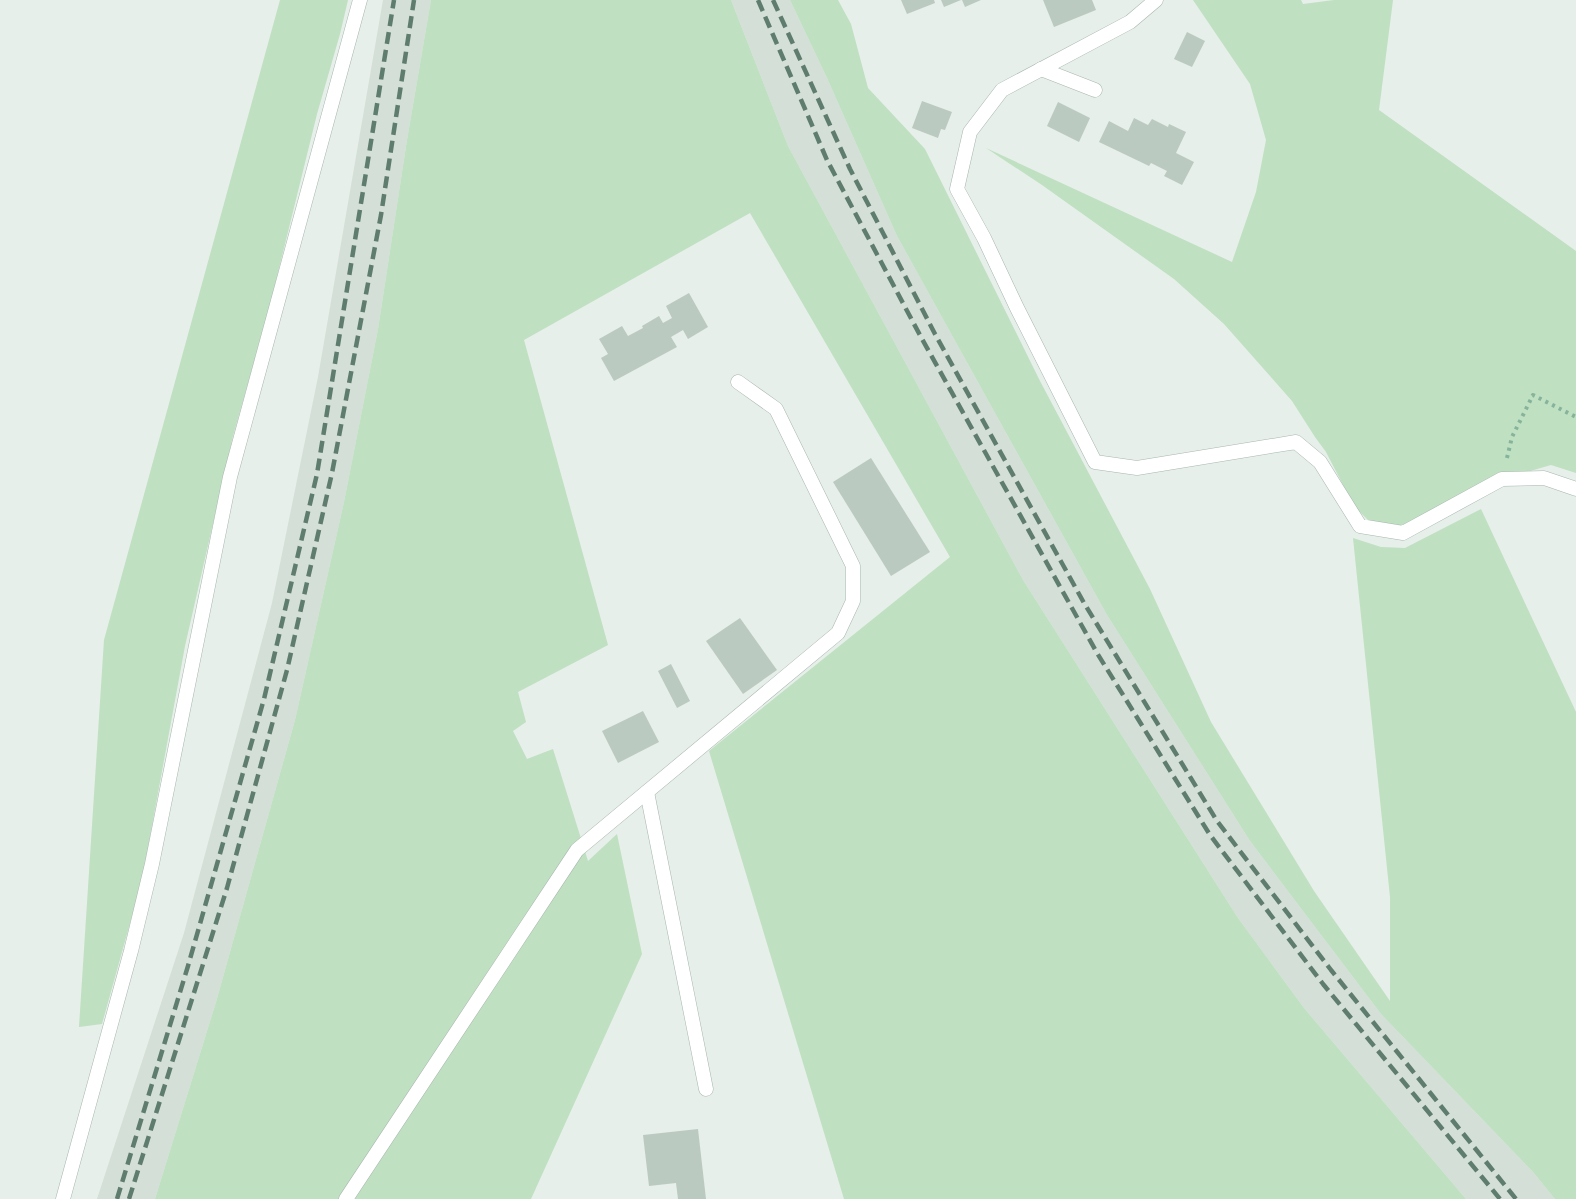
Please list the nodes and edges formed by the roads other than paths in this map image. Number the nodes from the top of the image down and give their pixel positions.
1 (360, 0) edge
2 (1156, 0) edge
3 (1041, 69) junction
4 (1095, 90) dead end
5 (738, 382) dead end
6 (1576, 489) edge
7 (647, 792) junction
8 (706, 1089) dead end
9 (63, 1199) edge
10 (346, 1199) edge

1 - 9 lane
2 - 3 lane
3 - 4 lane
3 - 6 lane
5 - 7 lane
7 - 8 lane
7 - 10 lane

